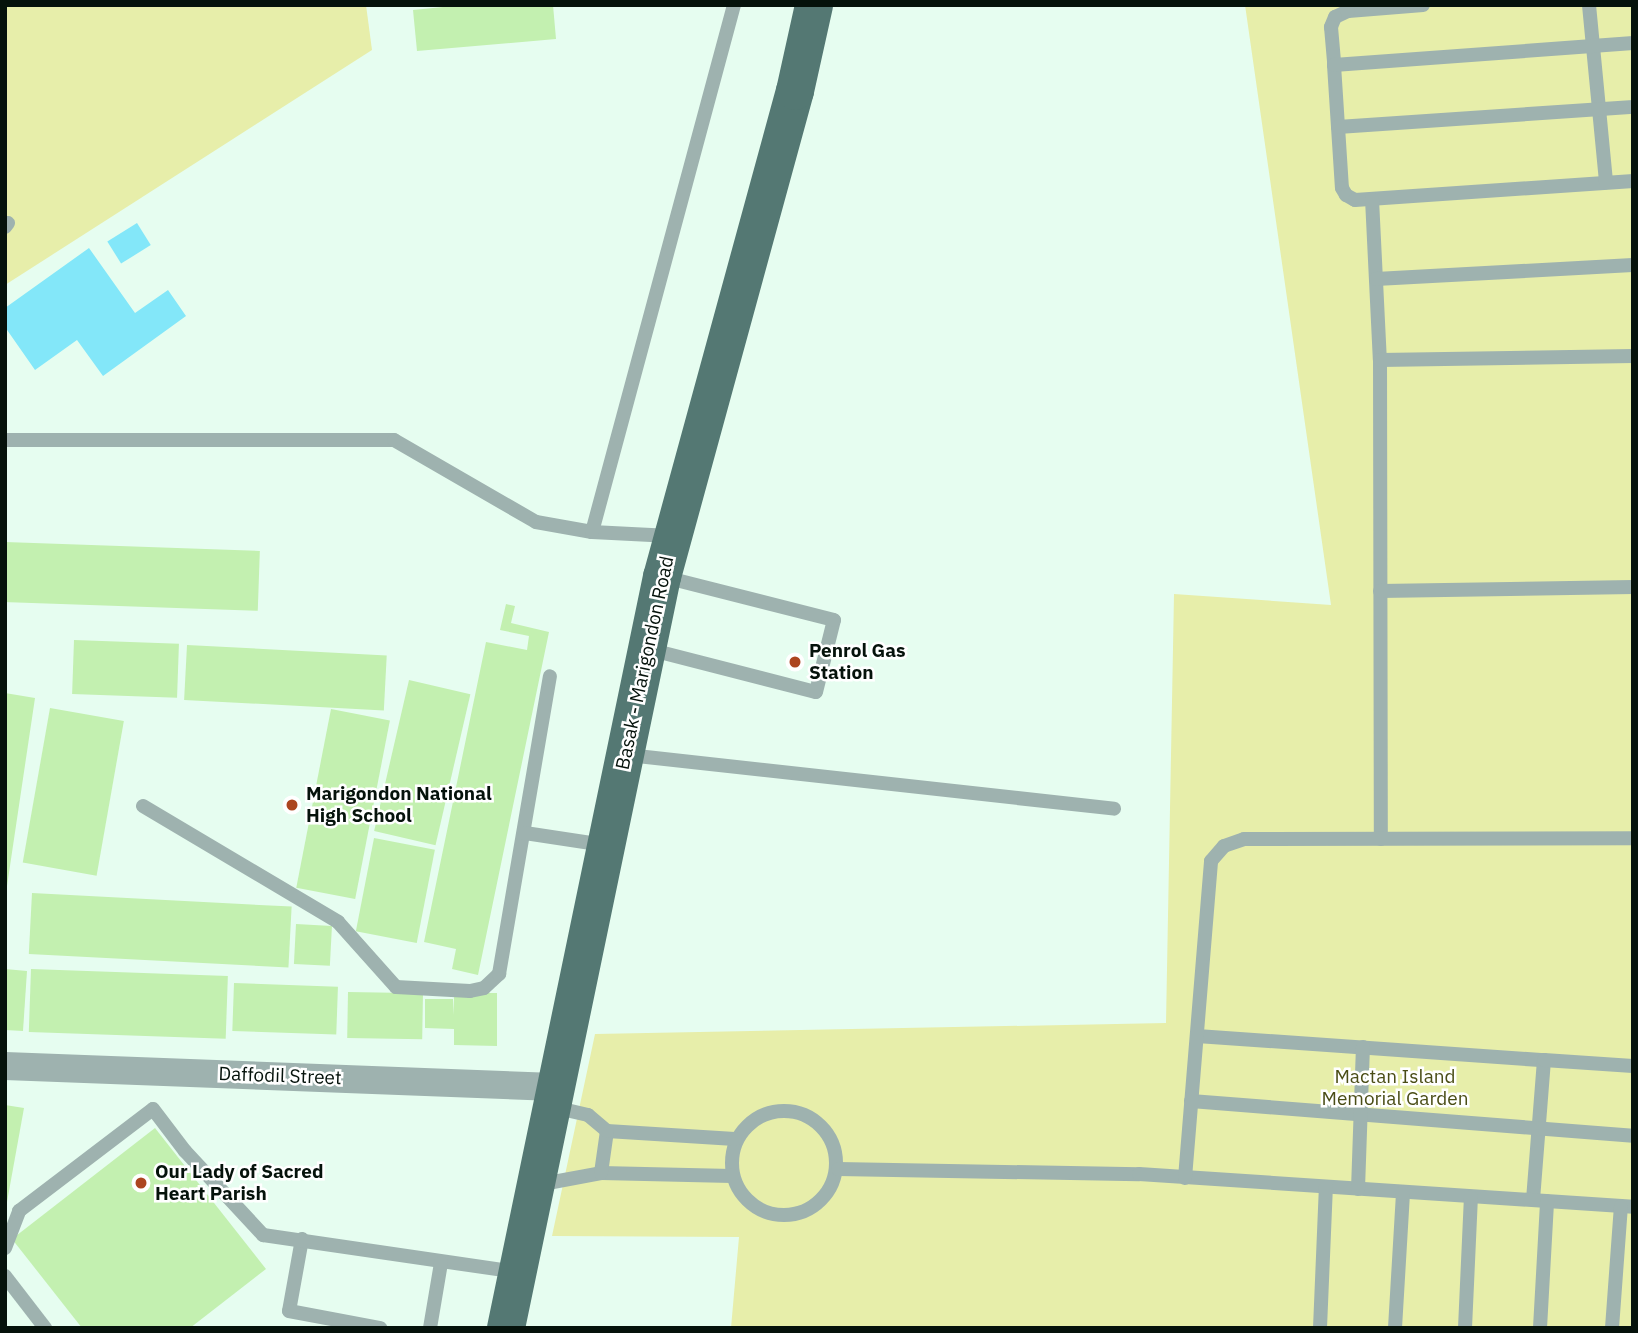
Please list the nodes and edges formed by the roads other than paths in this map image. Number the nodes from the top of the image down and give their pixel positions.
1 (734, 5) edge
2 (814, 5) edge
3 (1423, 5) edge
4 (1589, 5) edge
5 (1633, 43) edge
6 (1593, 47) junction
7 (1334, 65) junction
8 (1633, 107) edge
9 (1599, 111) junction
10 (1338, 127) junction
11 (1633, 180) edge
12 (1606, 182) junction
13 (1372, 199) junction
14 (1633, 265) edge
15 (1376, 279) junction
16 (1633, 356) edge
17 (1380, 360) junction
18 (5, 440) edge
19 (592, 533) junction
20 (673, 536) junction
21 (662, 577) junction
22 (1633, 587) edge
23 (1380, 591) junction
24 (646, 649) junction
25 (550, 676) dead end
26 (626, 755) junction
27 (142, 806) dead end
28 (1114, 809) dead end
29 (525, 833) junction
30 (1633, 838) edge
31 (1381, 839) junction
32 (605, 845) junction
33 (1196, 1036) junction
34 (1363, 1047) junction
35 (1544, 1060) junction
36 (5, 1066) edge
37 (1633, 1066) edge
38 (553, 1097) junction
39 (1191, 1101) junction
40 (1361, 1113) junction
41 (1538, 1127) junction
42 (607, 1131) junction
43 (1633, 1136) edge
44 (735, 1139) junction
45 (838, 1169) junction
46 (601, 1173) junction
47 (732, 1176) junction
48 (1185, 1178) junction
49 (535, 1185) junction
50 (1326, 1187) junction
51 (1358, 1189) junction
52 (1403, 1192) junction
53 (1471, 1197) junction
54 (1540, 1201) junction
55 (1627, 1207) edge
56 (302, 1239) junction
57 (5, 1248) edge
58 (441, 1263) junction
59 (517, 1272) junction
60 (5, 1276) edge
61 (45, 1328) edge
62 (380, 1328) edge
63 (430, 1328) edge
64 (506, 1328) edge
65 (1320, 1328) edge
66 (1395, 1328) edge
67 (1465, 1328) edge
68 (1541, 1328) edge
69 (1612, 1328) edge

1 - 19 lane
2 - 20 main road, Basak - Marigondon Road
3 - 7 lane
4 - 6 lane
5 - 6 lane
6 - 7 lane
6 - 9 lane
7 - 10 lane
8 - 9 lane
9 - 10 lane
9 - 12 lane
10 - 13 lane
11 - 12 lane
12 - 13 lane
13 - 15 lane
14 - 15 lane
15 - 17 lane
16 - 17 lane
17 - 23 lane
18 - 19 lane
19 - 20 lane
20 - 21 main road, Basak - Marigondon Road
21 - 24 main road, Basak - Marigondon Road
21 - 24 lane
22 - 23 lane
23 - 31 lane
24 - 26 main road, Basak - Marigondon Road
25 - 29 lane
26 - 28 lane
26 - 32 main road, Basak - Marigondon Road
27 - 29 lane
29 - 32 lane
30 - 31 lane
31 - 33 lane
32 - 38 main road, Basak - Marigondon Road
33 - 34 lane
33 - 39 lane
34 - 35 lane
34 - 40 lane
35 - 37 lane
35 - 41 lane
36 - 38 street, Daffodil Street
38 - 42 lane
38 - 49 main road, Basak - Marigondon Road
39 - 40 lane
39 - 48 lane
40 - 41 lane
40 - 51 lane
41 - 43 lane
41 - 54 lane
42 - 44 lane
42 - 46 lane
44 - 45 lane
44 - 47 lane
45 - 47 lane
45 - 48 lane
46 - 47 lane
46 - 49 lane
48 - 50 lane
49 - 59 main road, Basak - Marigondon Road
50 - 51 lane
50 - 65 lane
51 - 52 lane
52 - 53 lane
52 - 66 lane
53 - 54 lane
53 - 67 lane
54 - 55 lane
54 - 68 lane
55 - 69 lane
56 - 57 lane
56 - 58 lane
56 - 62 lane
58 - 59 lane
58 - 63 lane
59 - 64 main road, Basak - Marigondon Road
60 - 61 lane

